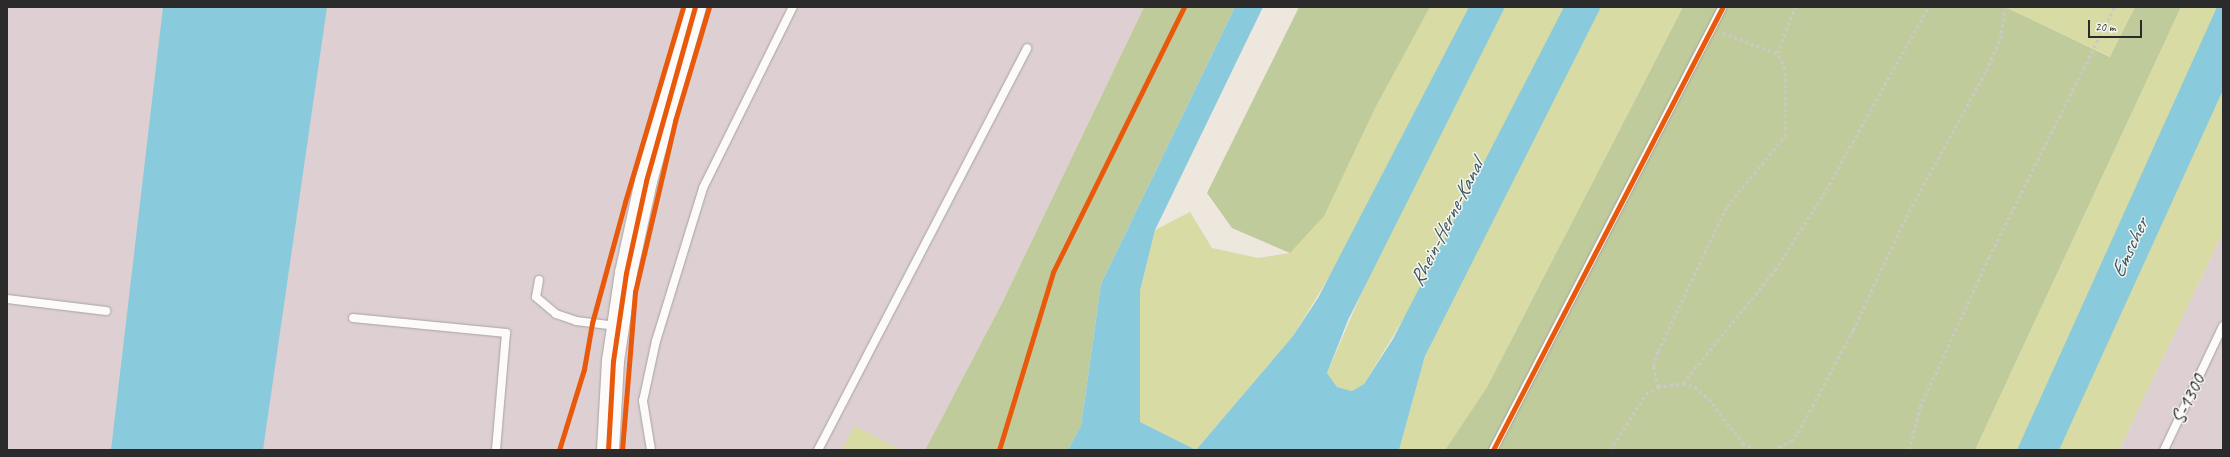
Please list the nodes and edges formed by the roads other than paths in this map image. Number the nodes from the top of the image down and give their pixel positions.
1 (695, 7) edge
2 (794, 7) edge
3 (1723, 7) edge
4 (1027, 48) dead end
5 (539, 280) dead end
6 (7, 299) edge
7 (106, 311) dead end
8 (353, 318) dead end
9 (618, 326) junction
10 (2223, 326) edge
11 (496, 450) edge
12 (608, 450) edge
13 (651, 450) edge
14 (818, 450) edge
15 (1493, 450) edge
16 (2164, 450) edge

1 - 9 main road
2 - 13 lane
3 - 15 lane
4 - 14 lane
5 - 9 lane
6 - 7 lane
8 - 11 lane
9 - 12 main road
10 - 16 lane, S-1300

